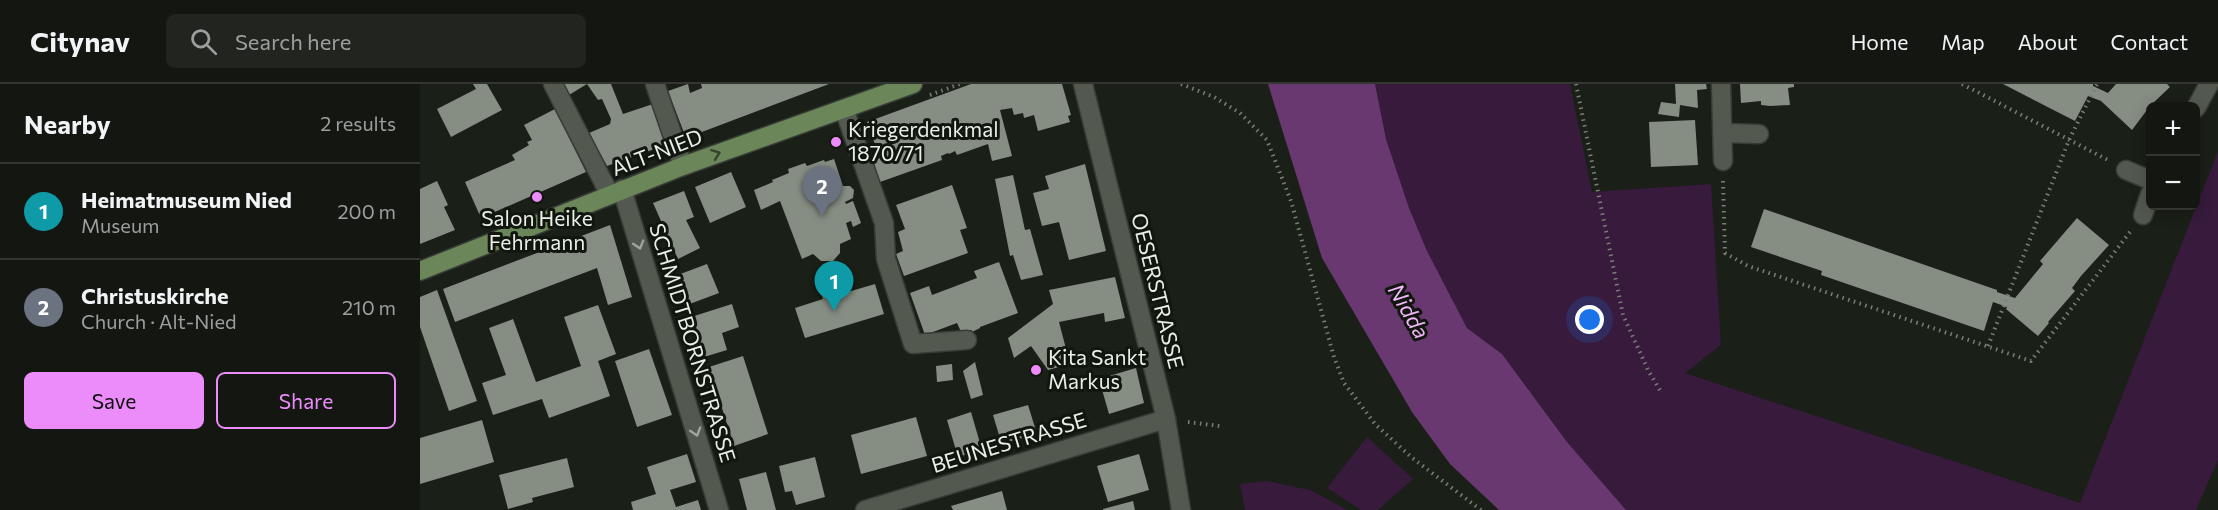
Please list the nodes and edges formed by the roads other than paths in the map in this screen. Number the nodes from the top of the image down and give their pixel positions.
1 (553, 84) edge
2 (655, 84) edge
3 (913, 84) edge
4 (1083, 84) edge
5 (1721, 84) edge
6 (2209, 84) edge
7 (2199, 102) edge
8 (844, 108) junction
9 (1723, 133) junction
10 (1759, 134) dead end
11 (1723, 162) road end
12 (683, 166) junction
13 (2126, 170) road end
14 (2146, 178) edge
15 (616, 192) junction
16 (2146, 207) edge
17 (2143, 215) road end
18 (420, 271) edge
19 (967, 340) dead end
20 (1166, 419) junction
21 (719, 510) edge
22 (866, 510) edge
23 (1181, 510) edge

1 - 15 street, SCHMIDTBORNSTRASSE
2 - 12 street
3 - 8 main road, ALT-NIED
4 - 20 street, OESERSTRASSE
5 - 9 street
6 - 7 street
12 -> 8 main road, ALT-NIED
8 - 19 street
9 - 10 street
9 - 11 street
12 - 15 main road, ALT-NIED
13 - 14 street
15 - 18 main road, ALT-NIED
15 -> 21 street, SCHMIDTBORNSTRASSE
16 - 17 street
20 - 22 street, BEUNESTRASSE
20 - 23 street, OESERSTRASSE

